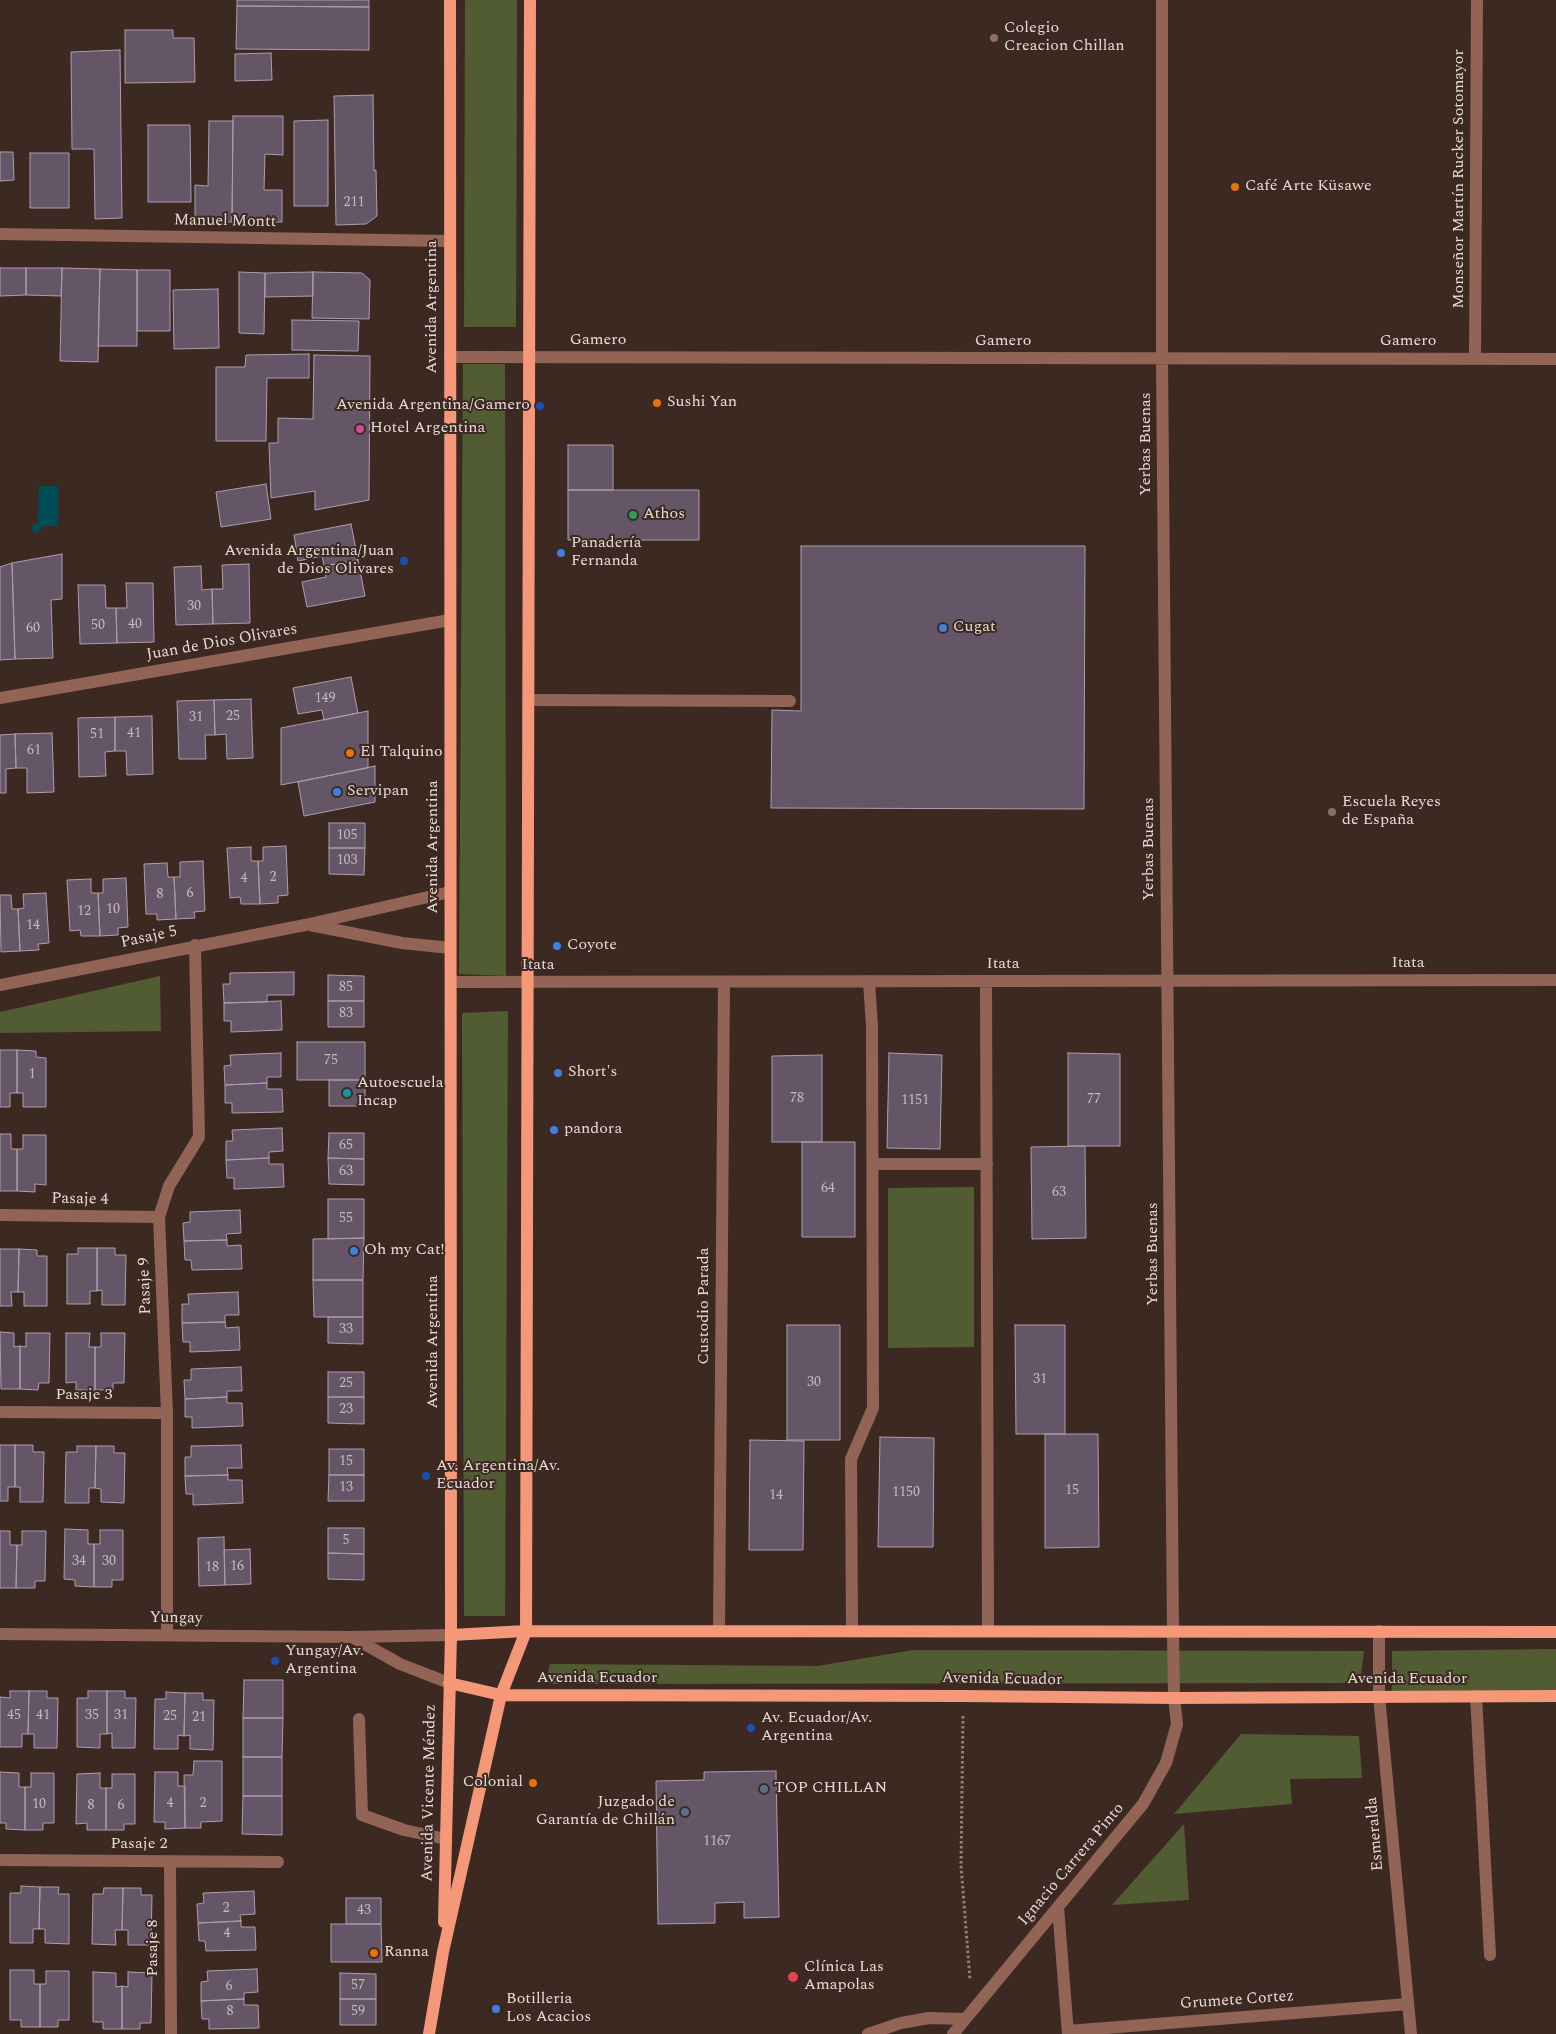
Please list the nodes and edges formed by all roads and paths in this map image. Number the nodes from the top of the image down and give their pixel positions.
1 (450, 0) edge
2 (530, 0) edge
3 (1162, 0) edge
4 (1477, 0) edge
5 (0, 234) edge
6 (449, 241) junction
7 (450, 357) junction
8 (530, 358) junction
9 (1162, 358) junction
10 (1475, 358) junction
11 (1556, 359) edge
12 (450, 620) junction
13 (0, 698) edge
14 (529, 700) junction
15 (790, 701) dead end
16 (450, 892) junction
17 (305, 924) junction
18 (194, 945) junction
19 (450, 948) junction
20 (1556, 980) edge
21 (986, 981) junction
22 (1168, 981) junction
23 (450, 982) junction
24 (528, 982) junction
25 (724, 982) junction
26 (869, 982) junction
27 (0, 985) edge
28 (872, 1164) junction
29 (986, 1164) junction
30 (0, 1215) edge
31 (159, 1217) junction
32 (0, 1412) edge
33 (167, 1413) junction
34 (526, 1631) junction
35 (719, 1631) junction
36 (852, 1631) junction
37 (988, 1631) junction
38 (1173, 1631) junction
39 (1379, 1631) junction
40 (1556, 1632) edge
41 (0, 1634) edge
42 (166, 1635) junction
43 (451, 1635) junction
44 (352, 1637) junction
45 (449, 1683) junction
46 (501, 1695) junction
47 (963, 1696) junction
48 (1379, 1696) junction
49 (1476, 1696) junction
50 (1556, 1696) edge
51 (1174, 1698) junction
52 (359, 1719) dead end
53 (446, 1839) junction
54 (0, 1860) edge
55 (170, 1861) junction
56 (278, 1862) dead end
57 (1058, 1908) junction
58 (443, 1952) junction
59 (1490, 1955) dead end
60 (1408, 2004) junction
61 (969, 2014) junction
62 (1068, 2032) edge
63 (171, 2034) edge
64 (429, 2034) edge
65 (868, 2034) edge
66 (952, 2034) edge
67 (1411, 2034) edge

1 - 6 main road, Avenida Argentina
2 - 8 main road
3 - 9 street, Yerbas Buenas
4 - 10 street, Monseñor Martín Rucker Sotomayor
5 - 6 street, Manuel Montt
6 - 7 main road, Avenida Argentina
7 - 8 street, Gamero
7 - 12 main road, Avenida Argentina
8 - 9 street, Gamero
8 - 14 main road
9 - 10 street, Gamero
9 - 22 street, Yerbas Buenas
10 - 11 street, Gamero
12 - 13 street, Juan de Dios Olivares
12 - 16 main road, Avenida Argentina
14 - 15 street
14 - 24 main road
16 - 17 street, Pasaje 5
16 - 19 main road, Avenida Argentina
17 - 18 street, Pasaje 5
17 - 19 street, Pasaje 5
18 - 27 street, Pasaje 5
18 - 31 street, Pasaje 9
19 - 23 main road, Avenida Argentina
20 - 22 street, Itata
21 - 22 street, Itata
21 - 26 street, Itata
21 - 29 street
22 - 38 street, Yerbas Buenas
23 - 24 street, Itata
23 - 43 main road, Avenida Argentina
24 - 25 street, Itata
24 - 34 main road
25 - 26 street, Itata
25 - 35 street, Custodio Parada
26 - 28 street
28 - 29 street
28 - 36 street
29 - 37 street
30 - 31 street, Pasaje 4
31 - 33 street, Pasaje 9
32 - 33 street, Pasaje 3
33 - 42 street, Pasaje 9
34 - 35 main road
34 - 43 main road
34 - 46 main road, Avenida Vicente Méndez
35 - 36 main road
36 - 37 main road
37 - 38 main road
38 - 39 main road
38 - 51 street, Yerbas Buenas
39 - 40 main road
39 - 48 street, Esmeralda
41 - 42 street, Yungay
42 - 44 street, Yungay
43 - 44 street, Yungay
43 - 45 main road, Avenida Vicente Méndez
44 - 45 street, Yungay
45 - 46 main road, Avenida Ecuador
45 - 53 main road, Avenida Vicente Méndez
46 - 47 main road, Avenida Ecuador
46 - 58 main road, Avenida Vicente Méndez
47 - 51 main road, Avenida Ecuador
47 - 61 path
48 - 49 main road, Avenida Ecuador
48 - 51 main road, Avenida Ecuador
48 - 60 street, Esmeralda
49 - 50 main road, Avenida Ecuador
49 - 59 street
51 - 57 street, Ignacio Carrera Pinto
52 - 53 street
53 - 58 main road, Avenida Vicente Méndez
54 - 55 street, Pasaje 2
55 - 56 street, Pasaje 2
55 - 63 street, Pasaje 8
57 - 61 street, Ignacio Carrera Pinto
57 - 62 street
58 - 64 main road, Avenida Vicente Méndez
60 - 62 street, Grumete Cortez
60 - 67 street, Esmeralda
61 - 65 street
61 - 66 street, Ignacio Carrera Pinto

